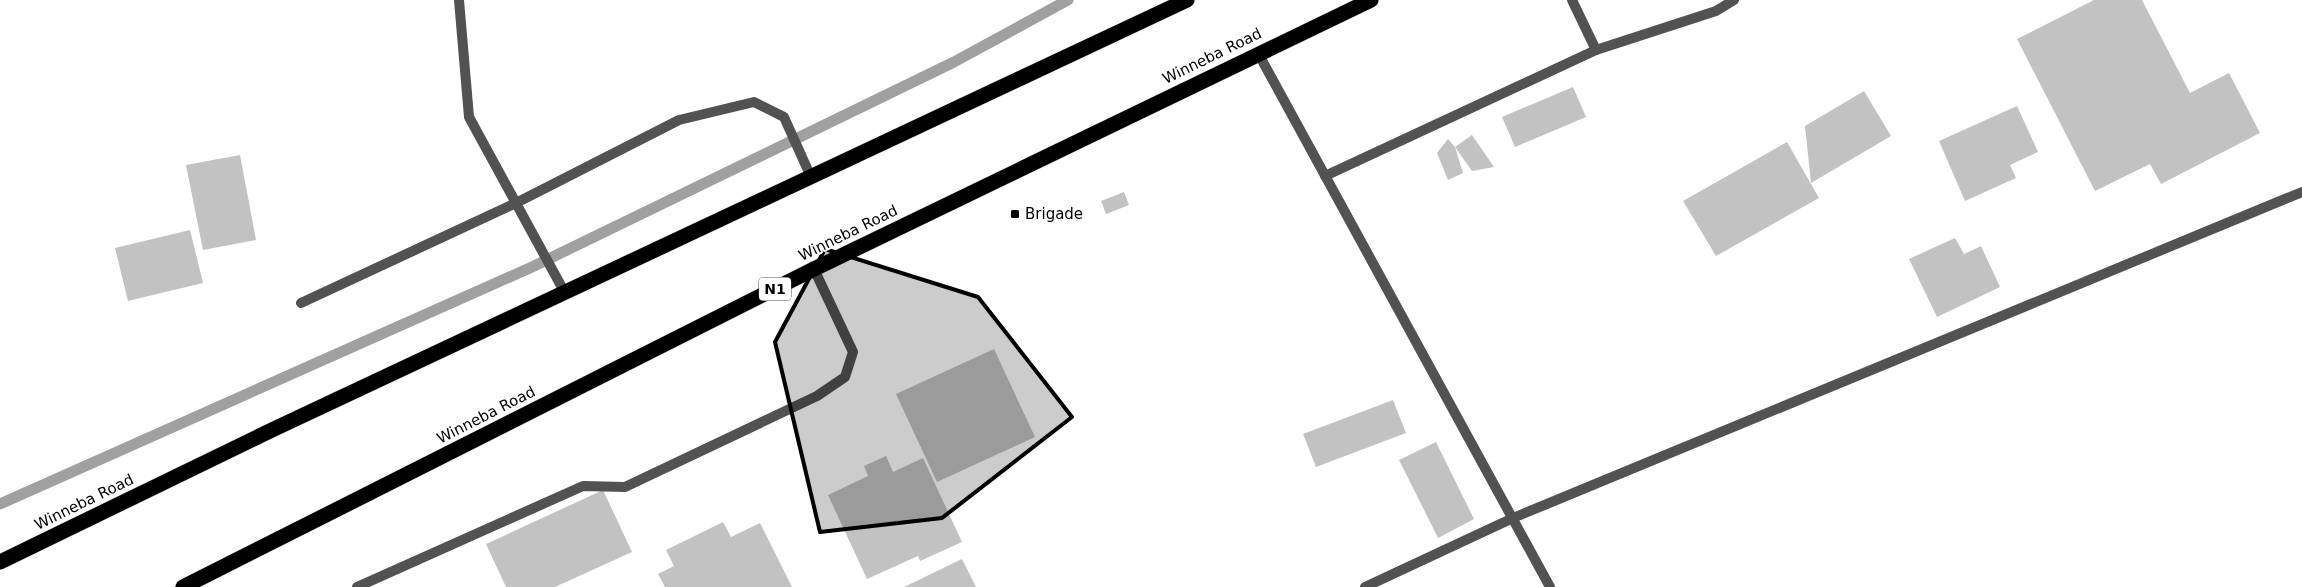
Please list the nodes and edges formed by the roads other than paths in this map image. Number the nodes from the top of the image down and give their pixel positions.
1 (459, 0) edge
2 (1371, 0) edge
3 (1572, 0) edge
4 (1734, 0) edge
5 (1178, 1) edge
6 (1596, 50) junction
7 (1258, 53) junction
8 (1325, 176) junction
9 (811, 177) junction
10 (2302, 192) edge
11 (516, 203) junction
12 (814, 269) junction
13 (565, 293) junction
14 (301, 303) dead end
15 (1513, 518) junction
16 (0, 562) edge
17 (189, 586) edge
18 (357, 587) edge
19 (1365, 587) edge
20 (1550, 587) edge

1 - 11 street
2 - 7 highway, Winneba Road / N1
3 - 6 street
4 - 6 street
5 - 9 highway, Winneba Road
6 - 8 street
7 - 8 street
7 - 12 highway, Winneba Road / N1
8 - 15 street
9 - 11 street
9 - 13 highway, Winneba Road
10 - 15 street
11 - 13 street
11 - 14 street
12 - 17 highway, Winneba Road / N1
12 - 18 street
13 - 16 highway, Winneba Road
15 - 19 street
15 - 20 street

